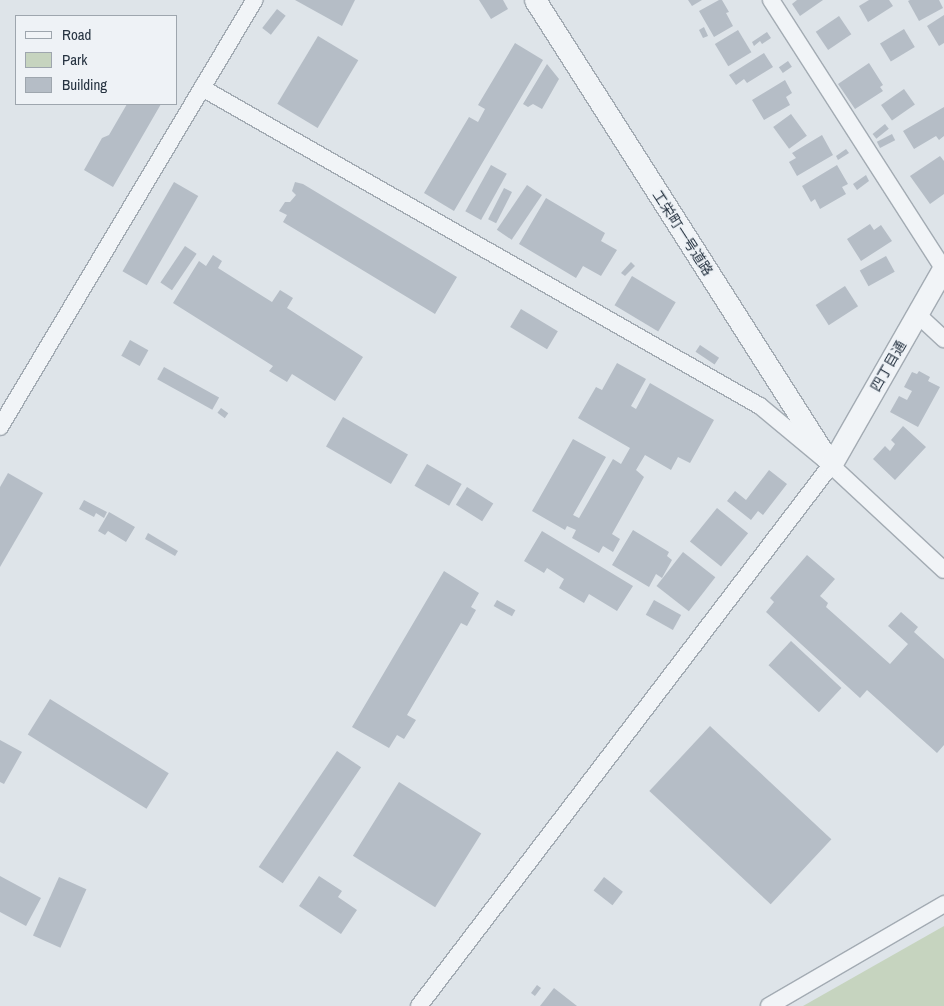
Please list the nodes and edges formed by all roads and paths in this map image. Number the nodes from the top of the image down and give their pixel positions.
1 (256, 0) edge
2 (535, 0) edge
3 (771, 0) edge
4 (202, 88) junction
5 (944, 267) edge
6 (918, 314) junction
7 (944, 339) edge
8 (0, 427) edge
9 (831, 465) junction
10 (944, 570) edge
11 (944, 904) edge
12 (419, 1006) edge
13 (769, 1006) edge

1 - 4 street
2 - 9 street, 工栄町一号道路
3 - 5 street
4 - 8 street
4 - 9 street
5 - 6 street, 四丁目通
6 - 7 street
6 - 9 street, 四丁目通
9 - 10 street
9 - 12 street
11 - 13 street

